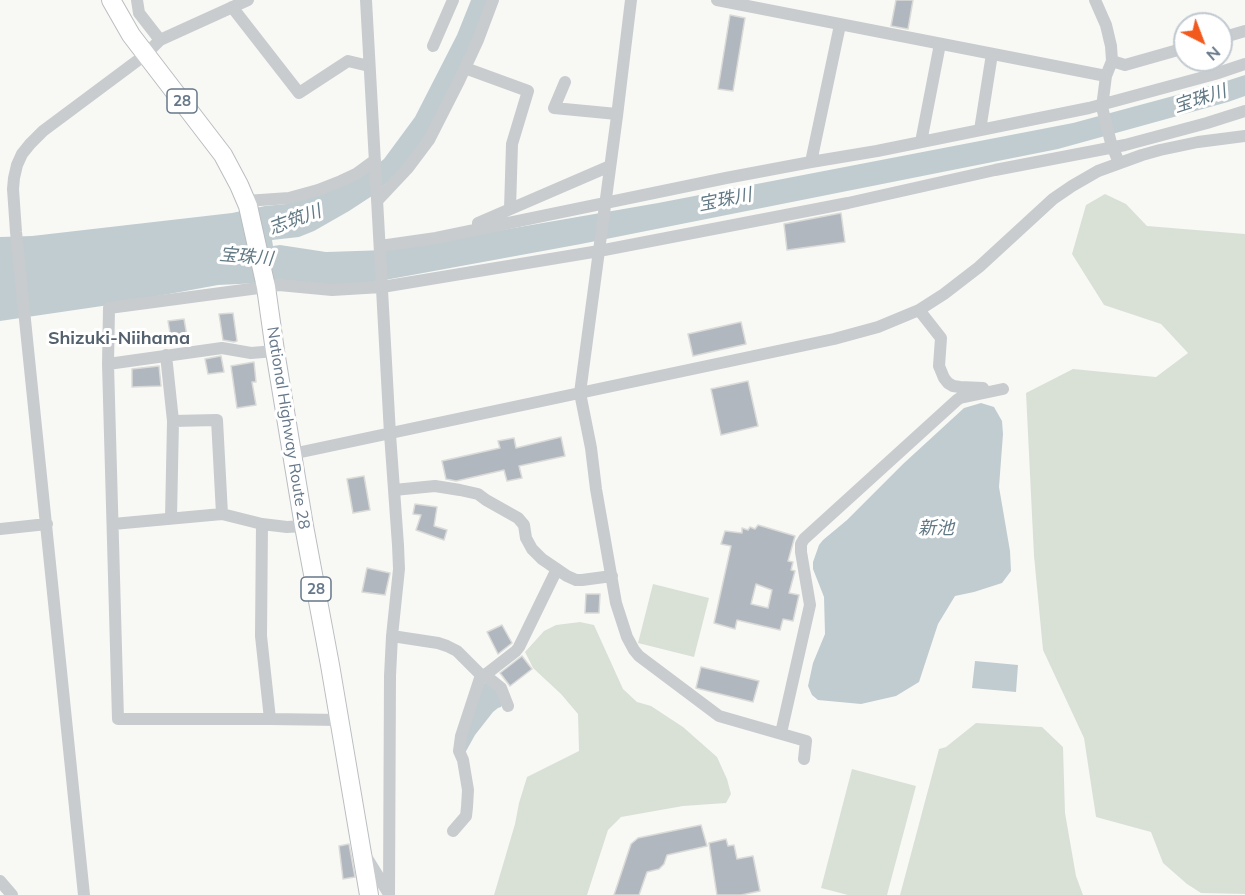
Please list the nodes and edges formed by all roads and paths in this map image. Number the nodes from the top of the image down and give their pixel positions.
1 (111, 0) edge
2 (137, 0) edge
3 (248, 0) edge
4 (366, 0) edge
5 (453, 0) edge
6 (493, 0) edge
7 (631, 0) edge
8 (717, 0) edge
9 (1095, 0) edge
10 (232, 7) junction
11 (840, 25) junction
12 (160, 40) junction
13 (940, 44) junction
14 (433, 46) dead end
15 (1173, 51) edge
16 (992, 54) junction
17 (145, 55) junction
18 (1112, 62) junction
19 (1245, 64) edge
20 (369, 66) junction
21 (465, 69) junction
22 (1106, 76) junction
23 (565, 82) dead end
24 (1102, 105) junction
25 (1245, 111) edge
26 (617, 114) junction
27 (980, 130) junction
28 (1245, 136) edge
29 (921, 142) junction
30 (1112, 145) junction
31 (375, 162) junction
32 (812, 162) junction
33 (1119, 163) junction
34 (610, 166) junction
35 (377, 199) junction
36 (247, 203) junction
37 (605, 206) junction
38 (510, 209) junction
39 (477, 228) junction
40 (380, 246) junction
41 (599, 249) junction
42 (266, 285) junction
43 (382, 285) junction
44 (919, 310) junction
45 (275, 351) junction
46 (166, 355) junction
47 (108, 364) junction
48 (580, 393) junction
49 (173, 421) junction
50 (390, 434) junction
51 (292, 454) junction
52 (394, 490) junction
53 (222, 513) junction
54 (171, 518) junction
55 (47, 524) junction
56 (113, 524) junction
57 (262, 524) junction
58 (304, 526) junction
59 (0, 529) edge
60 (557, 569) junction
61 (612, 576) junction
62 (392, 636) junction
63 (483, 675) junction
64 (508, 706) dead end
65 (270, 719) junction
66 (340, 720) junction
67 (781, 733) junction
68 (804, 759) dead end
69 (453, 831) dead end
70 (361, 848) junction
71 (0, 880) edge
72 (0, 888) edge
73 (11, 895) edge
74 (84, 895) edge
75 (369, 895) edge
76 (389, 895) edge

1 - 17 highway, National Highway Route 28 / 28
2 - 12 street
3 - 10 street
4 - 20 street
5 - 14 street
6 - 21 street
7 - 26 street
8 - 11 street
9 - 18 street
10 - 12 street
10 - 20 street
11 - 13 street
11 - 32 street
12 - 17 street
13 - 16 street
13 - 29 street
15 - 18 street
16 - 22 street
16 - 27 street
17 - 36 highway, National Highway Route 28 / 28
17 - 55 street
18 - 22 street
19 - 24 street
20 - 31 street
21 - 35 street
21 - 38 street
22 - 24 street
23 - 26 street
24 - 27 street
24 - 30 street
25 - 30 street
26 - 34 street
27 - 29 street
28 - 33 street
29 - 32 street
30 - 33 street
30 - 41 street
31 - 35 street
31 - 36 street
32 - 37 street
33 - 44 street
34 - 37 street
34 - 38 street
35 - 40 street
36 - 42 highway, National Highway Route 28 / 28
37 - 39 street
37 - 41 street
38 - 39 street
39 - 40 street
40 - 43 street
41 - 43 street
41 - 48 street
42 - 43 street
42 - 45 highway, National Highway Route 28 / 28
42 - 47 street
43 - 50 street
44 - 48 street
44 - 67 street
45 - 46 street
45 - 51 highway, National Highway Route 28 / 28
46 - 47 street
46 - 49 street
47 - 56 street
48 - 50 street
48 - 61 street
49 - 53 street
49 - 54 street
50 - 51 street
50 - 52 street
51 - 58 highway, National Highway Route 28 / 28
52 - 60 street
52 - 62 street
53 - 54 street
53 - 57 street
54 - 56 street
55 - 59 street
55 - 74 street
56 - 65 street
57 - 58 street
57 - 65 street
58 - 66 highway, National Highway Route 28 / 28
60 - 61 street
60 - 63 street
61 - 67 street
62 - 63 street
62 - 76 street
63 - 64 street
63 - 69 street
65 - 66 street
66 - 70 highway, National Highway Route 28 / 28
67 - 68 street
70 - 75 highway, National Highway Route 28 / 28
70 - 76 street
71 - 73 street
72 - 73 street

